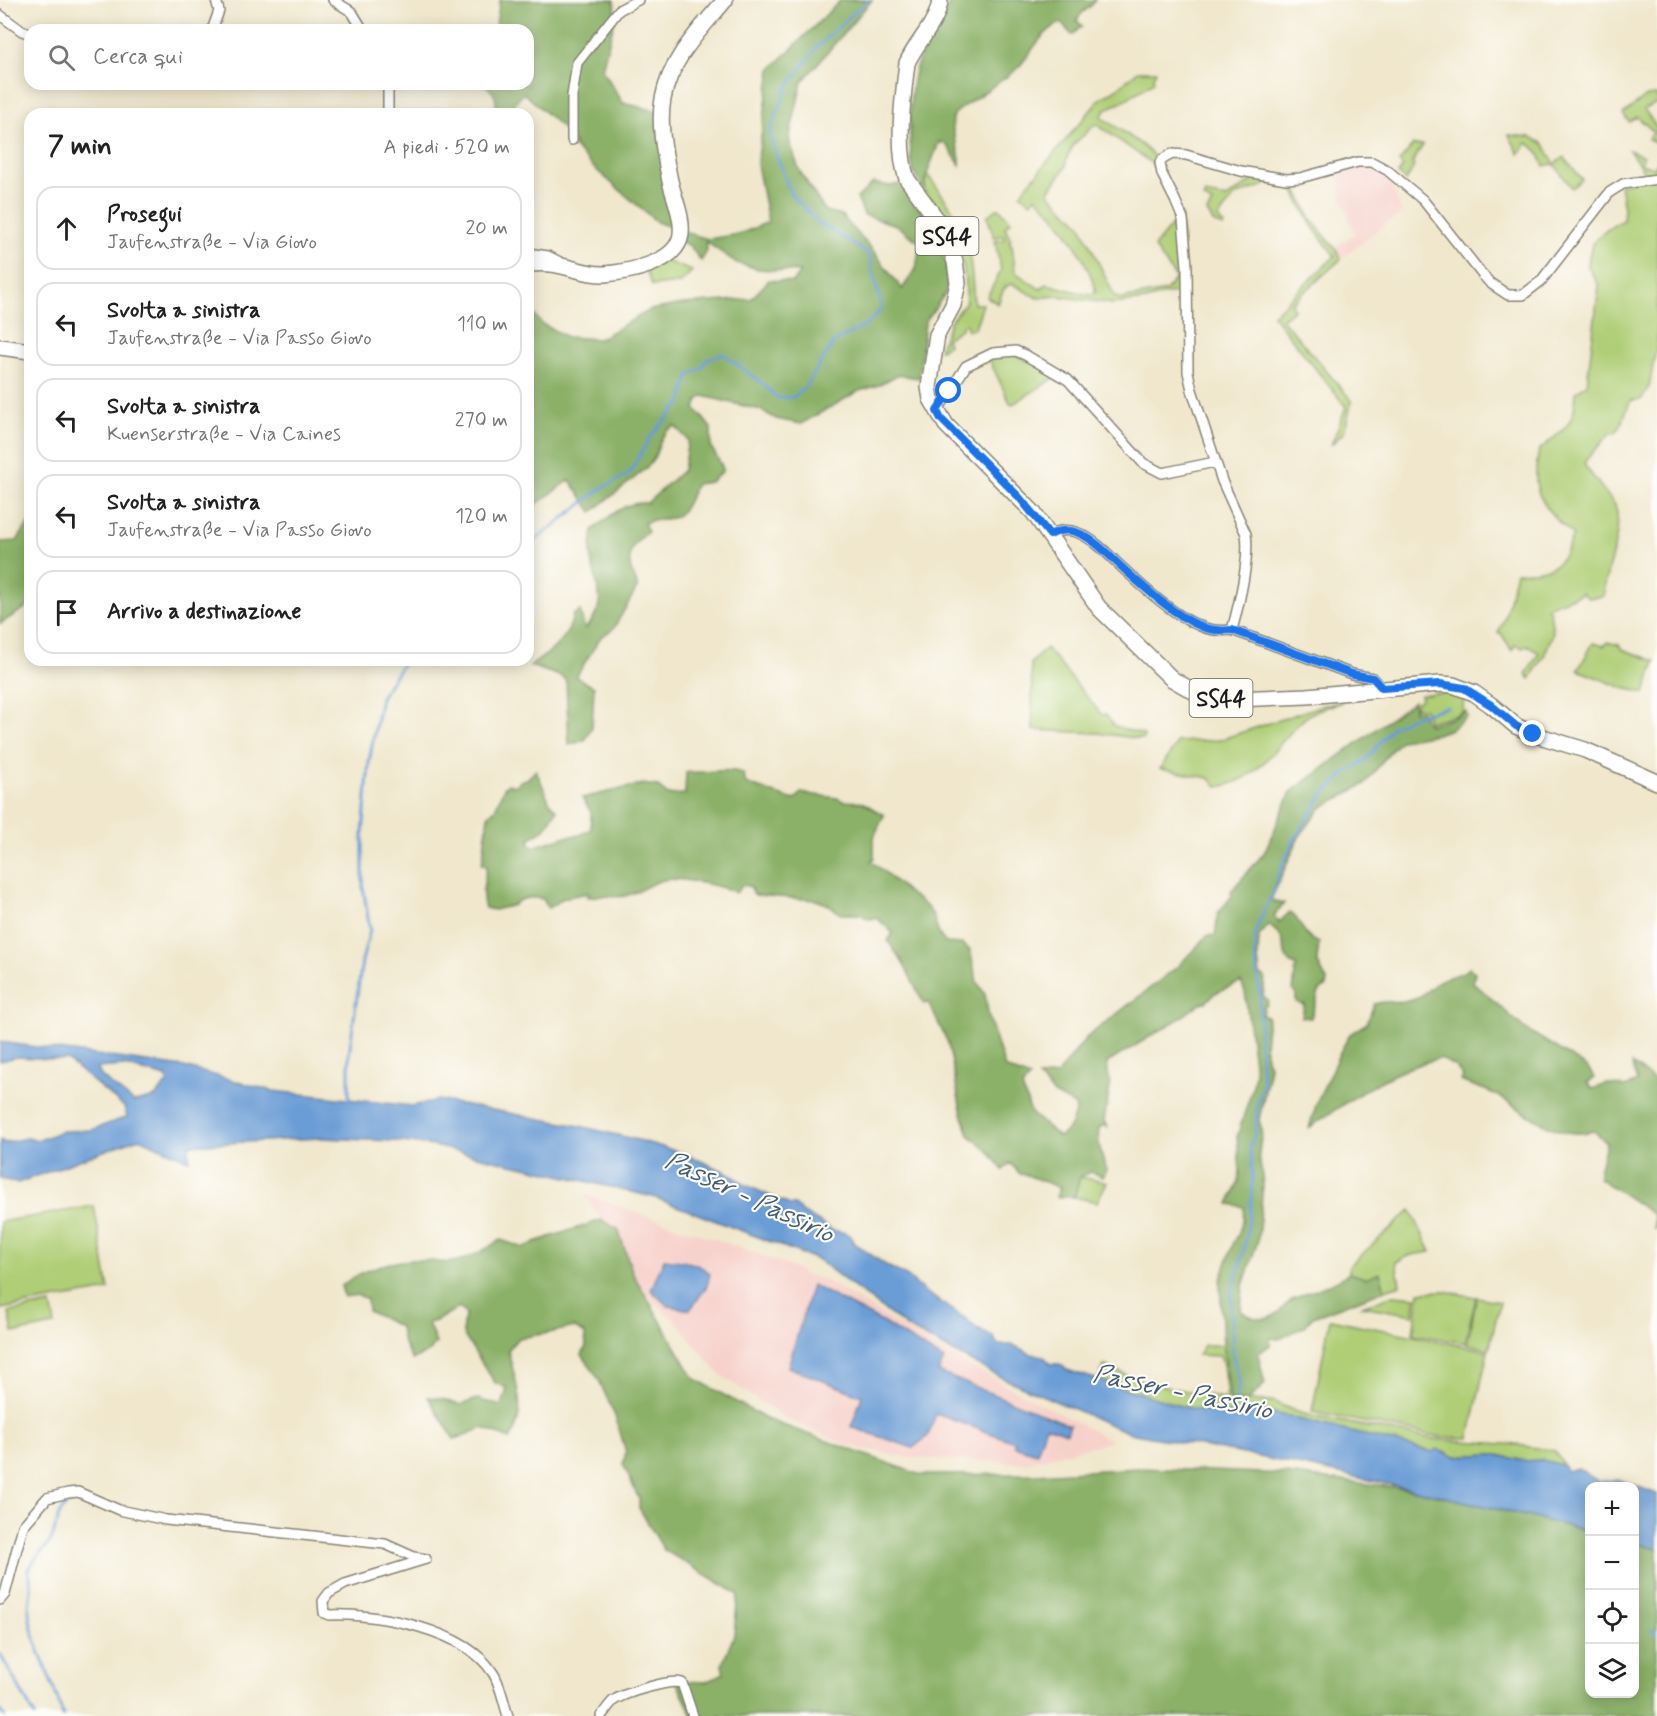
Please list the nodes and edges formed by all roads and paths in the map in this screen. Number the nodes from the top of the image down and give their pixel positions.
1 (216, 0) edge
2 (333, 0) edge
3 (638, 0) edge
4 (725, 0) edge
5 (940, 0) edge
6 (0, 15) edge
7 (214, 24) edge
8 (359, 24) edge
9 (24, 31) edge
10 (387, 90) edge
11 (388, 108) edge
12 (572, 140) dead end
13 (1657, 179) edge
14 (534, 254) edge
15 (534, 264) edge
16 (574, 269) junction
17 (0, 347) edge
18 (24, 350) edge
19 (937, 411) junction
20 (1215, 462) junction
21 (1050, 535) junction
22 (1232, 630) junction
23 (1382, 688) junction
24 (1657, 782) edge
25 (0, 1600) edge
26 (508, 1716) edge
27 (601, 1716) edge
28 (693, 1716) edge

1 - 7 street
2 - 8 street
3 - 12 street
4 - 16 main road
5 - 19 main road, SS44
6 - 9 street
10 - 11 street
13 - 20 street
14 - 16 street
15 - 16 main road
17 - 18 main road
19 - 20 street
19 - 21 main road, SS44
20 - 22 street
21 - 22 street
21 - 23 main road, SS44
22 - 23 street
23 - 24 main road, SS44
25 - 26 street
27 - 28 street

